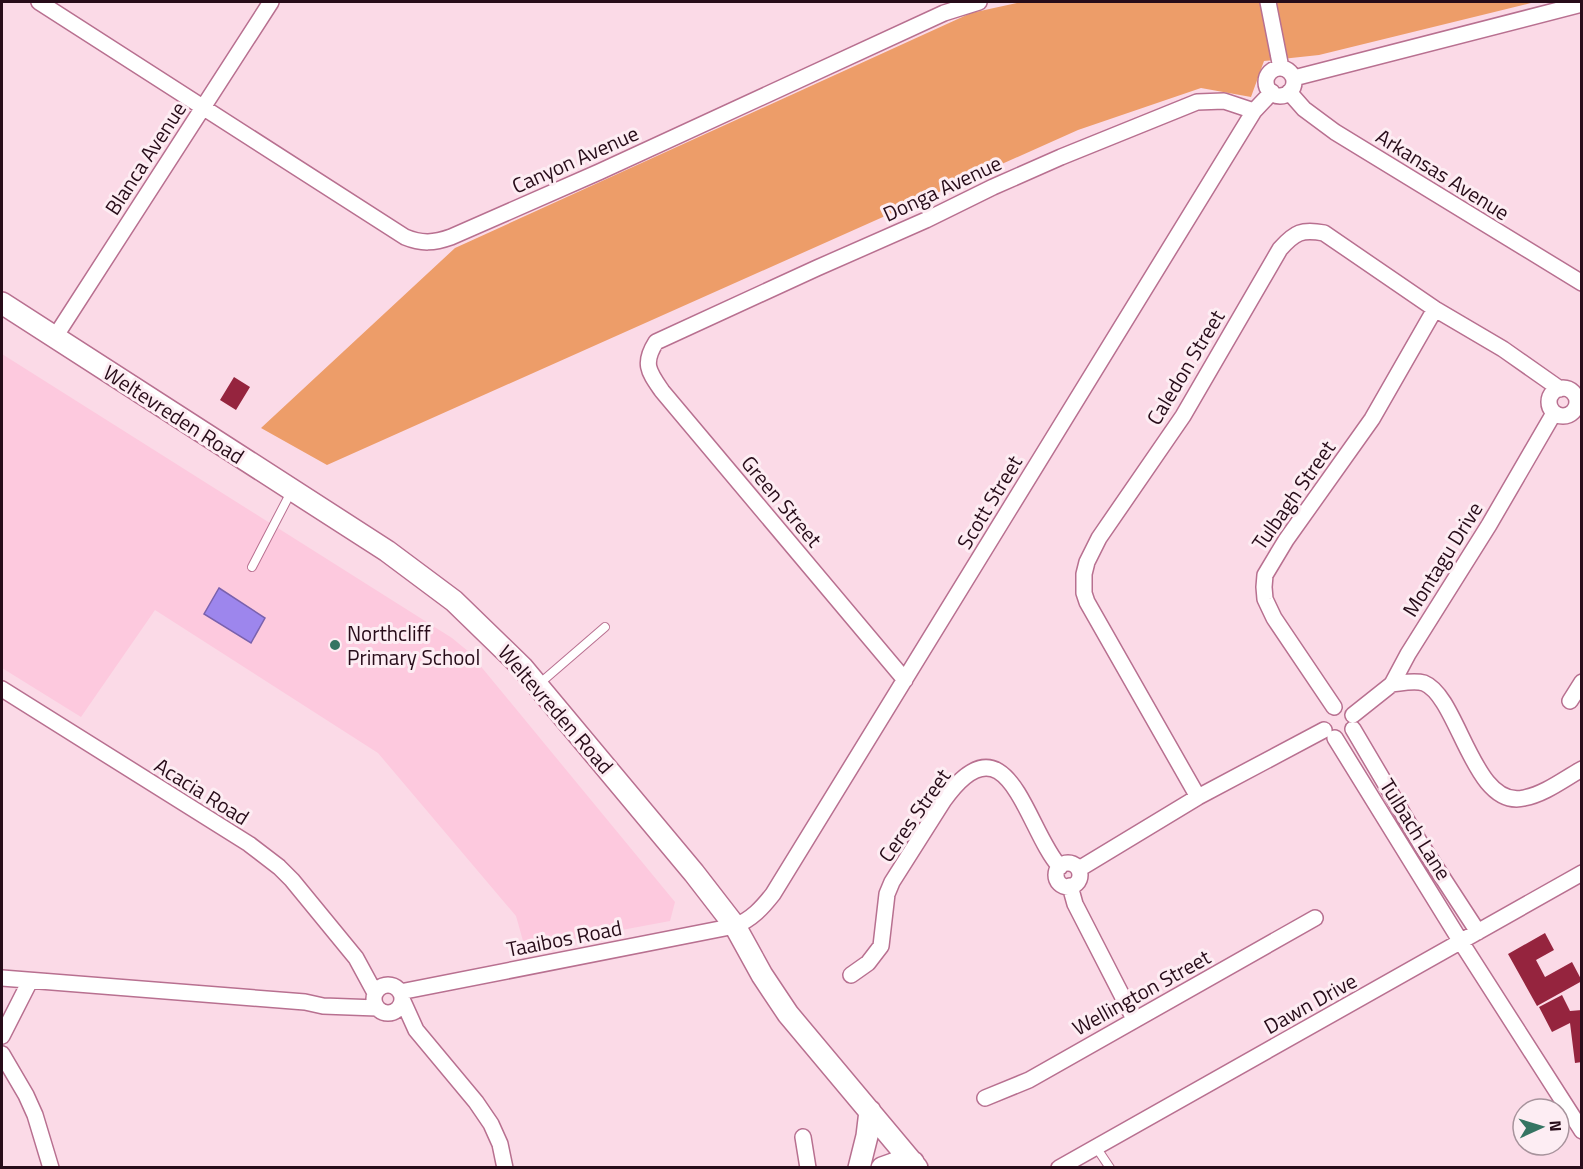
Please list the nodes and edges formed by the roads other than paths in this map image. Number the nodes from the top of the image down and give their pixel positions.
1 (39, 2) edge
2 (271, 2) edge
3 (979, 2) edge
4 (1268, 2) edge
5 (1581, 4) edge
6 (1281, 68) junction
7 (1291, 85) junction
8 (1272, 92) junction
9 (202, 108) junction
10 (1254, 111) junction
11 (1581, 283) edge
12 (2, 303) edge
13 (1435, 309) junction
14 (54, 337) junction
15 (656, 342) joint
16 (1560, 389) junction
17 (1579, 404) edge
18 (1554, 413) junction
19 (292, 490) junction
20 (252, 567) dead end
21 (605, 627) dead end
22 (905, 680) junction
23 (1581, 682) edge
24 (1392, 684) junction
25 (538, 685) junction
26 (2, 689) edge
27 (1570, 701) dead end
28 (1334, 707) junction
29 (1353, 722) junction
30 (1330, 734) junction
31 (1581, 769) edge
32 (1198, 797) junction
33 (1059, 867) junction
34 (1435, 867) junction
35 (1079, 869) junction
36 (1581, 873) edge
37 (1421, 876) junction
38 (1071, 886) junction
39 (1315, 918) dead end
40 (735, 926) junction
41 (1478, 932) junction
42 (1461, 942) junction
43 (851, 975) dead end
44 (2, 978) edge
45 (30, 981) junction
46 (386, 998) junction
47 (1134, 1019) junction
48 (2, 1036) edge
49 (2, 1054) edge
50 (985, 1098) dead end
51 (870, 1111) junction
52 (1581, 1131) edge
53 (802, 1137) dead end
54 (1096, 1147) junction
55 (915, 1165) edge
56 (1063, 1166) edge
57 (51, 1167) edge
58 (505, 1167) edge
59 (808, 1167) edge
60 (859, 1167) edge
61 (882, 1167) edge
62 (1110, 1167) edge

1 - 9 street, Canyon Avenue
2 - 9 street, Blanca Avenue
3 - 9 street, Canyon Avenue
4 - 6 street
5 - 7 street
6 - 7 street
6 - 8 street
7 - 8 street
7 - 11 street, Arkansas Avenue
8 - 10 street, Scott Street
9 - 14 street, Blanca Avenue
10 - 15 street, Donga Avenue
10 - 22 street, Scott Street
12 - 14 main road, Weltevreden Road
13 - 16 street, Caledon Street
13 - 28 street, Tulbagh Street
13 - 32 street, Caledon Street
14 - 19 main road, Weltevreden Road
15 - 22 street, Green Street
16 - 17 street
16 - 18 street
17 - 18 street
18 - 24 street, Montagu Drive
19 - 20 lane
19 - 25 main road, Weltevreden Road
21 - 25 lane
22 - 40 street, Scott Street
23 - 27 street
24 - 29 street, Montagu Drive
24 - 31 street
25 - 40 main road, Weltevreden Road
26 - 46 street, Acacia Road
28 - 29 street
28 - 30 street
29 - 30 street
29 - 34 street, Tulbach Lane
30 - 32 street
30 - 37 street, Tulbach Lane
32 - 35 street
33 - 35 street
33 - 38 street
33 - 43 street, Ceres Street
34 - 37 street
34 - 41 street, Tulbach Lane
35 - 38 street
36 - 41 street, Dawn Drive
37 - 42 street, Tulbach Lane
38 - 47 street
39 - 47 street, Wellington Street
40 - 46 street, Taaibos Road
40 - 51 main road, Weltevreden Road
41 - 42 street, Dawn Drive
42 - 52 street, Tulbach Lane
42 - 54 street, Dawn Drive
44 - 45 street, Taaibos Road
45 - 46 street, Taaibos Road
45 - 48 street
46 - 58 street, Acacia Road
47 - 50 street, Wellington Street
49 - 57 street
51 - 55 main road, Weltevreden Road
51 - 60 main road
53 - 59 street
54 - 56 street, Dawn Drive
54 - 62 lane
55 - 61 main road, Weltevreden Road

